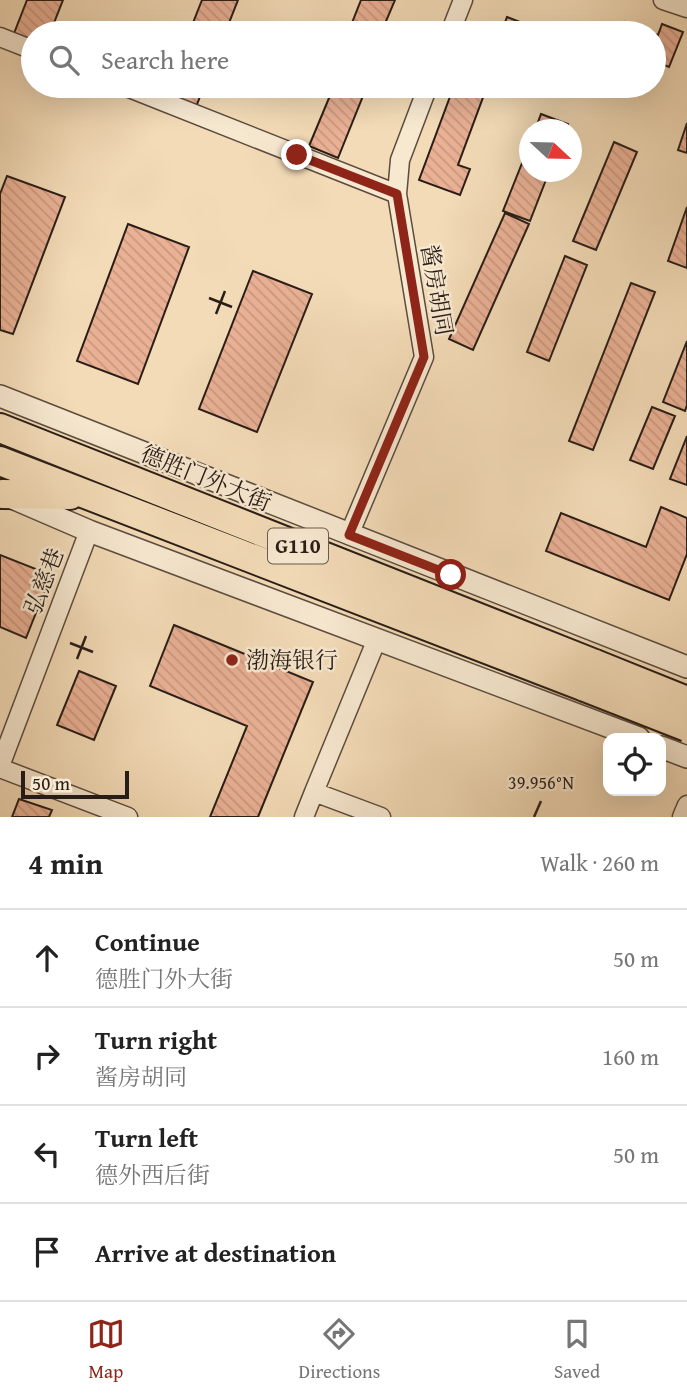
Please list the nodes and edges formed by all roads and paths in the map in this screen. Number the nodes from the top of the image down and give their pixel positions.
1 (463, 0) edge
2 (663, 0) edge
3 (687, 8) edge
4 (455, 21) edge
5 (0, 37) edge
6 (21, 45) edge
7 (154, 98) edge
8 (423, 98) edge
9 (397, 194) junction
10 (0, 396) edge
11 (0, 428) edge
12 (0, 461) edge
13 (1, 493) edge
14 (94, 496) junction
15 (89, 531) junction
16 (349, 535) junction
17 (377, 639) junction
18 (629, 643) junction
19 (687, 667) edge
20 (590, 675) junction
21 (687, 701) edge
22 (597, 722) junction
23 (687, 727) edge
24 (626, 733) edge
25 (666, 749) edge
26 (687, 757) edge
27 (0, 767) edge
28 (314, 792) junction
29 (687, 805) edge
30 (128, 817) edge
31 (304, 817) edge
32 (381, 817) edge
33 (682, 817) edge

1 - 4 street
2 - 3 street
5 - 6 street
7 - 9 street
8 - 9 street, 酱房胡同
9 - 16 street, 酱房胡同
10 - 16 street, 德胜门外大街
11 - 20 highway, 德胜门外大街 / G110
12 - 14 highway, G110
13 - 14 highway
13 - 15 street
14 - 20 highway, G110
15 - 17 street
15 - 27 street, 弘慈巷
16 - 18 street, 德胜门外大街
17 - 22 street
17 - 28 street
18 - 19 street, 德胜门外大街
18 - 22 street
20 - 21 highway, G110, bridge
20 - 23 highway, G110, bridge
22 - 24 street
25 - 26 street
27 - 30 street
28 - 31 street
28 - 32 street
29 - 33 street

